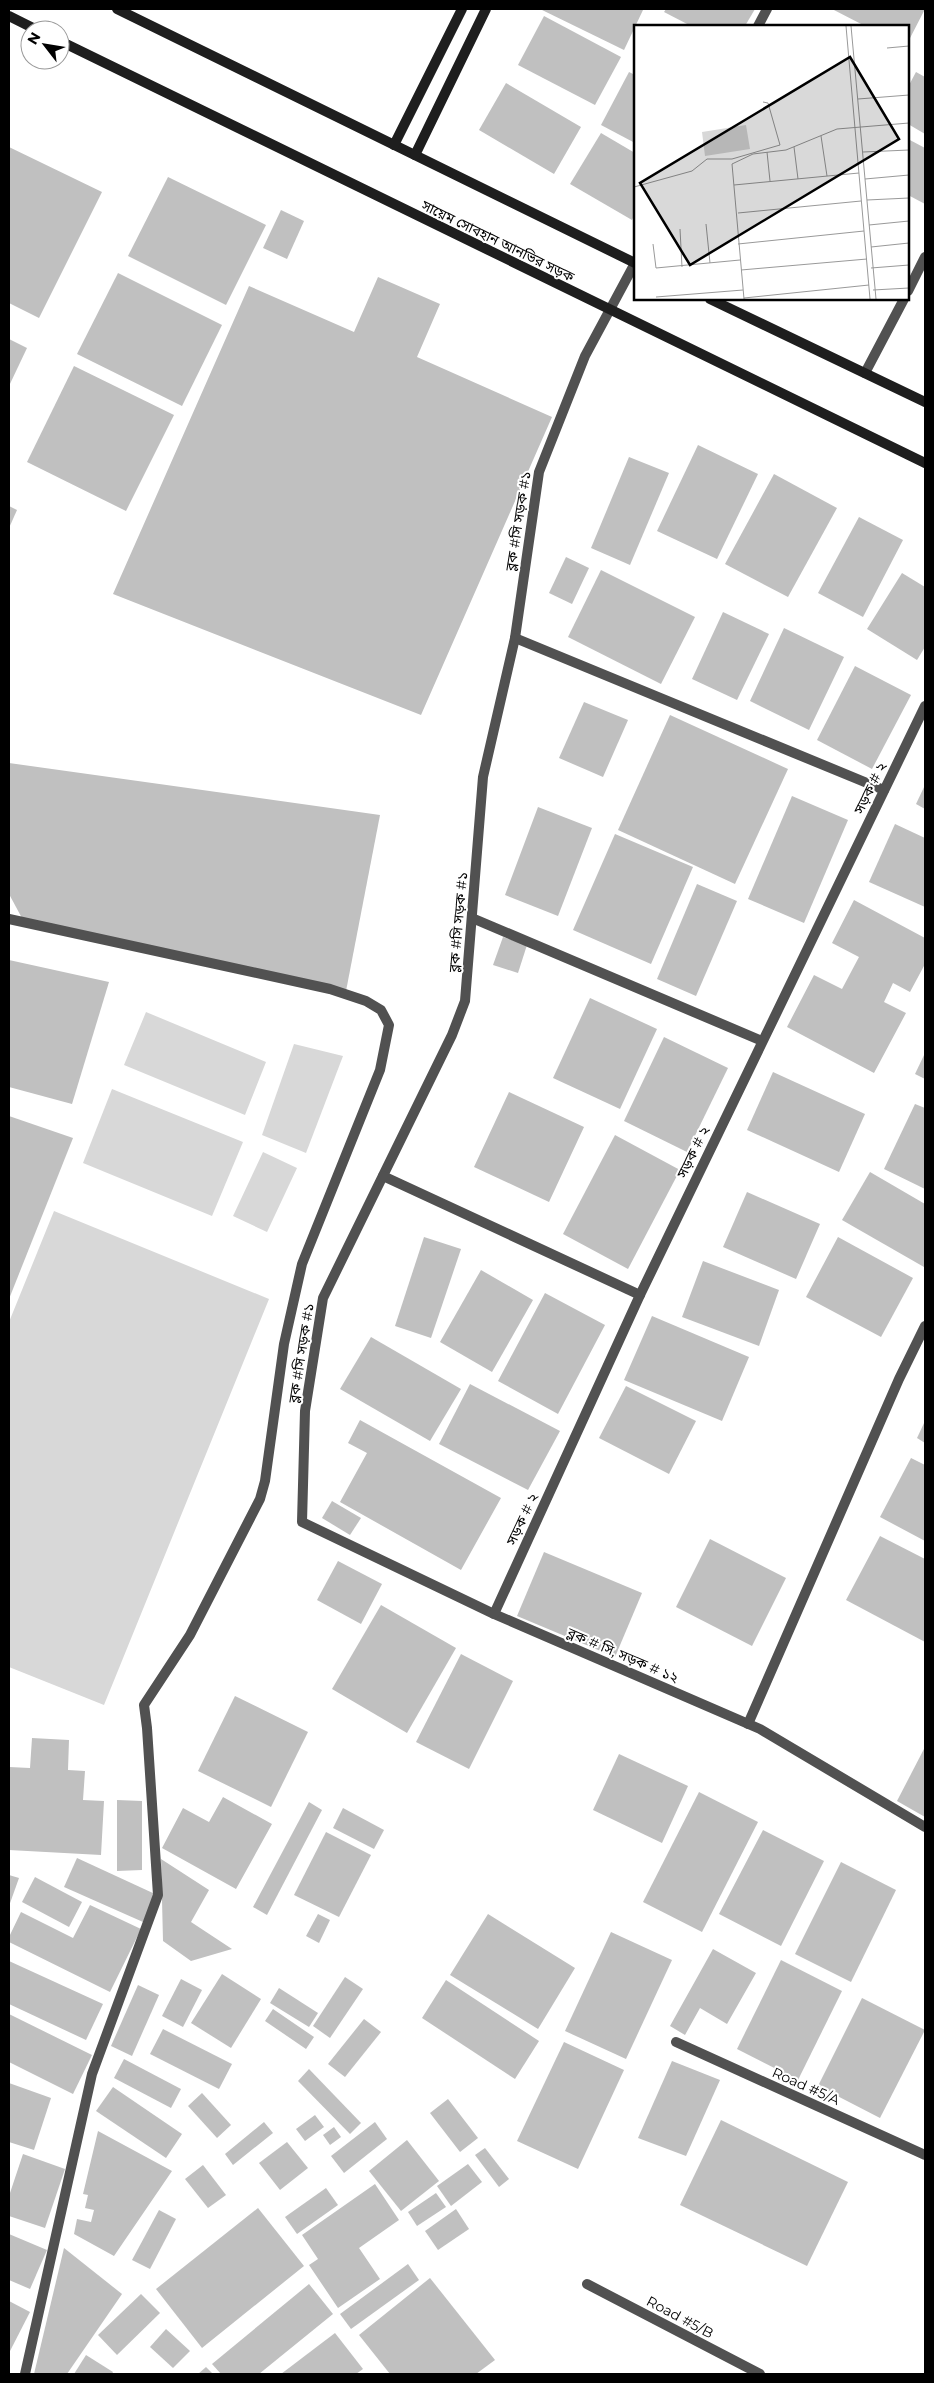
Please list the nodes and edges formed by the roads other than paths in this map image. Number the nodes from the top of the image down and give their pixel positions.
1 (117, 9) edge
2 (462, 9) edge
3 (486, 9) edge
4 (767, 9) edge
5 (759, 25) edge
6 (70, 46) edge
7 (394, 145) junction
8 (415, 155) junction
9 (925, 257) edge
10 (634, 263) edge
11 (634, 265) edge
12 (909, 289) edge
13 (712, 300) edge
14 (903, 300) edge
15 (609, 310) junction
16 (865, 373) junction
17 (925, 402) edge
18 (925, 463) edge
19 (515, 638) junction
20 (925, 706) edge
21 (884, 790) junction
22 (472, 918) junction
23 (9, 919) edge
24 (762, 1041) junction
25 (383, 1176) junction
26 (640, 1295) junction
27 (925, 1326) edge
28 (302, 1522) joint
29 (494, 1614) junction
30 (748, 1724) junction
31 (925, 1827) edge
32 (676, 2042) dead end
33 (925, 2155) edge
34 (587, 2284) dead end
35 (25, 2374) edge
36 (760, 2374) edge

1 - 7 street
2 - 7 street
3 - 8 street
4 - 5 street
6 - 15 street, সায়েম সোবহান আনভির সড়ক
7 - 8 street
8 - 10 street
9 - 12 street
11 - 15 street, ব্লক #সি সড়ক #১
13 - 16 street
14 - 16 street
15 - 18 street, সায়েম সোবহান আনভির সড়ক
15 - 19 street, ব্লক #সি সড়ক #১
16 - 17 street
19 - 21 street
19 - 22 street, ব্লক #সি সড়ক #১
20 - 21 street, সড়ক # ২
21 - 24 street, সড়ক # ২
22 - 24 street
22 - 25 street, ব্লক #সি সড়ক #১
23 - 35 street
24 - 26 street, সড়ক # ২
25 - 26 street
25 - 28 street, ব্লক #সি সড়ক #১
26 - 29 street, সড়ক # ২
27 - 30 street
28 - 29 street, ব্লক # সি, সড়ক # ১২
29 - 30 street, ব্লক # সি, সড়ক # ১২
30 - 31 street, ব্লক # সি, সড়ক # ১২
32 - 33 street, Road #5/A
34 - 36 street, Road #5/B

